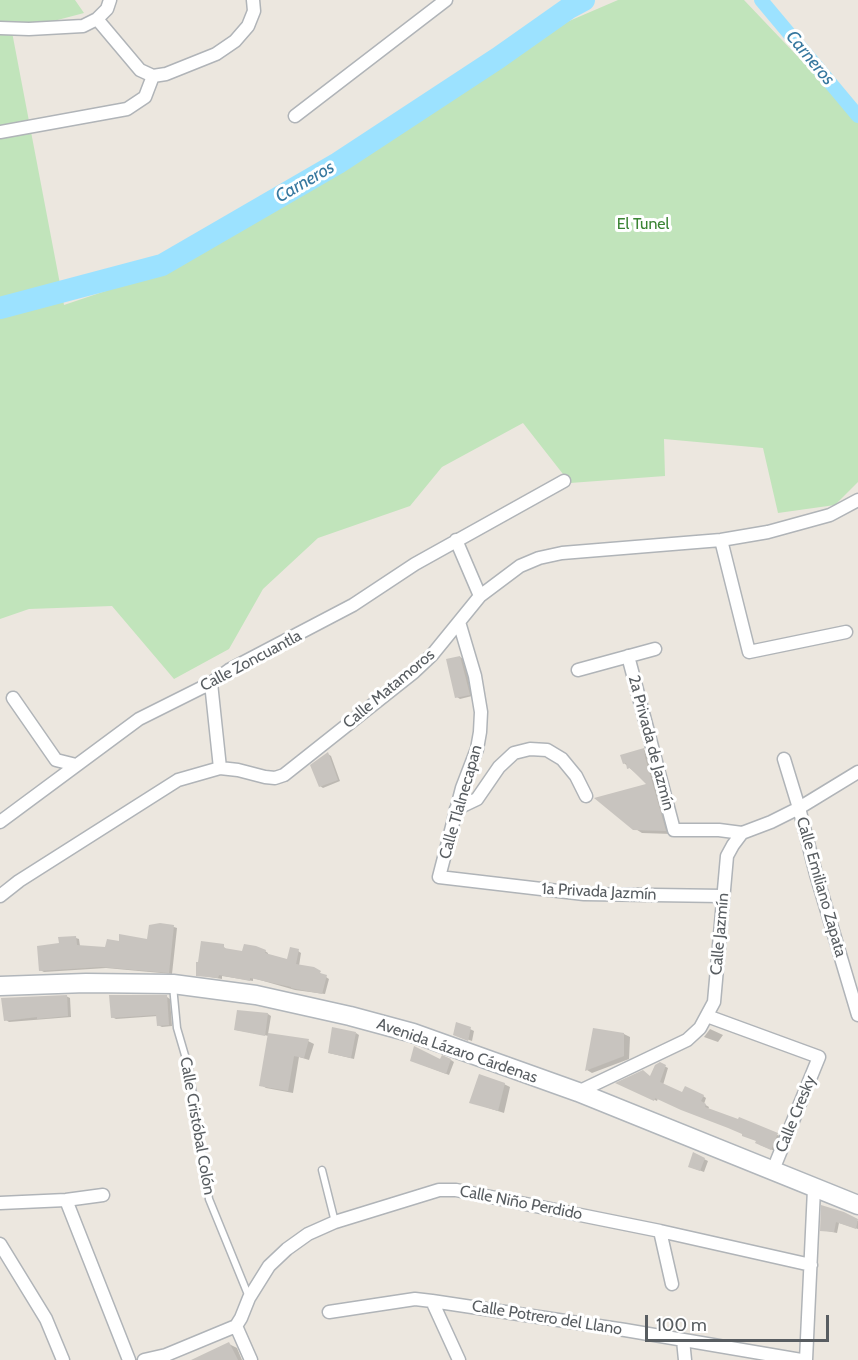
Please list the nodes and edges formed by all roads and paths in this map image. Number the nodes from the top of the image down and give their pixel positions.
1 (110, 0) edge
2 (253, 0) edge
3 (446, 0) edge
4 (97, 19) junction
5 (0, 28) edge
6 (153, 76) junction
7 (295, 116) dead end
8 (0, 132) edge
9 (564, 481) dead end
10 (858, 500) edge
11 (456, 540) junction
12 (721, 540) junction
13 (480, 596) junction
14 (459, 622) junction
15 (846, 632) dead end
16 (655, 649) dead end
17 (628, 656) junction
18 (578, 670) dead end
19 (211, 683) junction
20 (13, 698) dead end
21 (784, 759) dead end
22 (76, 765) junction
23 (220, 768) junction
24 (858, 772) edge
25 (586, 796) dead end
26 (799, 808) junction
27 (456, 809) junction
28 (0, 822) edge
29 (742, 833) junction
30 (440, 877) joint
31 (0, 896) edge
32 (723, 896) junction
33 (173, 984) junction
34 (0, 987) edge
35 (858, 1015) edge
36 (707, 1016) junction
37 (578, 1092) junction
38 (322, 1170) dead end
39 (773, 1170) junction
40 (814, 1189) junction
41 (103, 1195) dead end
42 (66, 1200) junction
43 (0, 1203) edge
44 (858, 1205) edge
45 (335, 1222) junction
46 (660, 1231) junction
47 (0, 1244) edge
48 (811, 1265) junction
49 (672, 1284) dead end
50 (249, 1298) junction
51 (432, 1301) junction
52 (329, 1312) dead end
53 (236, 1326) junction
54 (683, 1340) junction
55 (159, 1358) edge
56 (63, 1360) edge
57 (129, 1360) edge
58 (144, 1360) edge
59 (251, 1360) edge
60 (459, 1360) edge
61 (685, 1360) edge
62 (801, 1360) edge
63 (806, 1360) edge

1 - 4 street
2 - 6 street
3 - 7 street
4 - 5 street
4 - 6 street
6 - 8 street
9 - 11 street, Calle Zoncuantla
10 - 12 street, Calle Matamoros
11 - 13 street
11 - 19 street, Calle Zoncuantla
12 - 13 street, Calle Matamoros
12 - 15 street
13 - 14 street, Calle Matamoros
14 - 23 street, Calle Matamoros
14 - 27 street, Calle Tlalnecapan
16 - 17 street
17 - 18 street
17 - 29 street, 2a Privada de Jazmín
19 - 22 street, Calle Zoncuantla
19 - 23 street
20 - 22 street
21 - 26 street, Calle Emiliano Zapata
22 - 28 street, Calle Zoncuantla
23 - 31 street, Calle Matamoros
24 - 26 street
25 - 27 street
26 - 29 street
26 - 35 street, Calle Emiliano Zapata
27 - 30 street, Calle Tlalnecapan
29 - 32 street, Calle Jazmín
30 - 32 street, 1a Privada Jazmín
32 - 36 street, Calle Jazmín
33 - 34 main road, Avenida Lázaro Cárdenas
33 - 37 main road, Avenida Lázaro Cárdenas
33 - 50 lane, Calle Cristóbal Colón
36 - 37 street, Calle Jazmín
36 - 39 street, Calle Cresky
37 - 39 main road, Avenida Lázaro Cárdenas
38 - 45 lane
39 - 40 main road, Avenida Lázaro Cárdenas
40 - 44 main road, Avenida Lázaro Cárdenas
40 - 48 street
41 - 42 street
42 - 43 street
42 - 57 street
45 - 46 street, Calle Niño Perdido
45 - 50 street, Calle Niño Perdido
46 - 48 street, Calle Niño Perdido
46 - 49 street
47 - 56 street
48 - 63 street
50 - 53 street, Calle Niño Perdido
51 - 52 street, Calle Potrero del Llano
51 - 54 street, Calle Potrero del Llano
51 - 60 street
53 - 55 street
53 - 59 street
54 - 61 street
54 - 62 street, Calle Potrero del Llano
55 - 58 street

